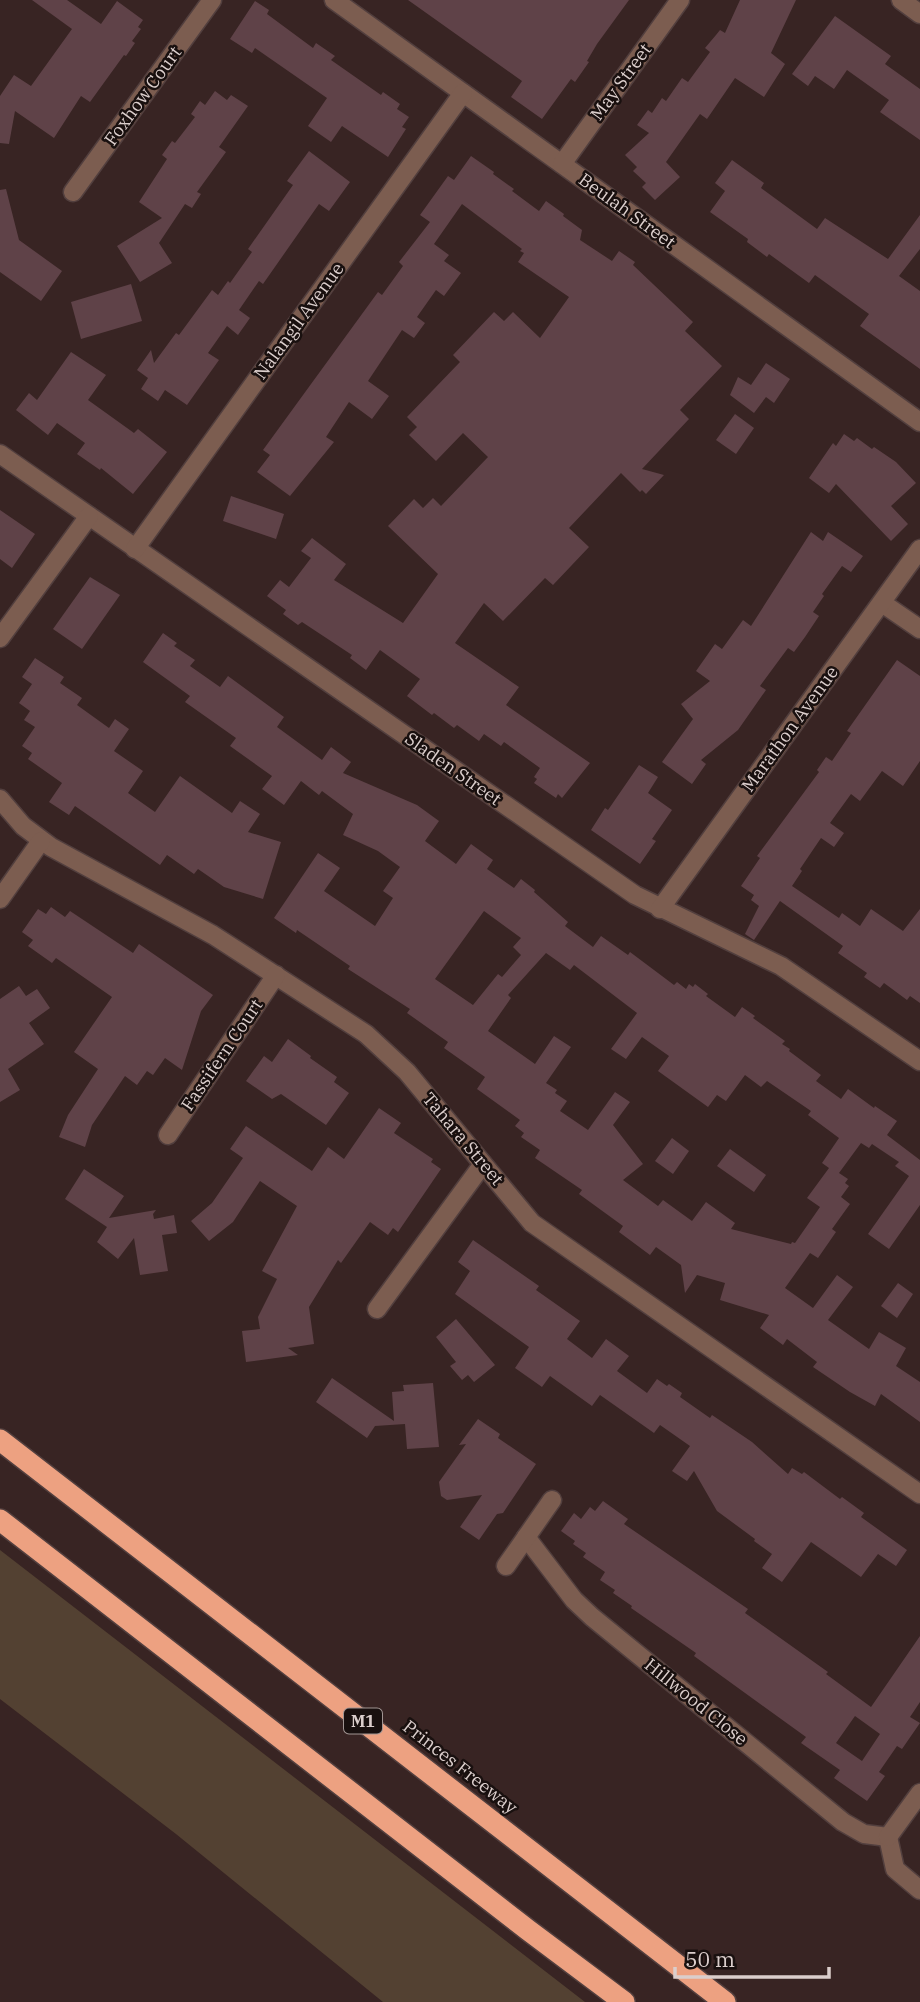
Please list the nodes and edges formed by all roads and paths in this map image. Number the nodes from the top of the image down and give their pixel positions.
1 (212, 0) edge
2 (334, 0) edge
3 (680, 0) edge
4 (901, 0) edge
5 (920, 14) edge
6 (463, 93) junction
7 (562, 164) junction
8 (73, 191) dead end
9 (920, 422) edge
10 (0, 454) edge
11 (89, 516) junction
12 (135, 549) junction
13 (920, 549) edge
14 (882, 603) junction
15 (920, 629) edge
16 (0, 638) edge
17 (0, 799) edge
18 (41, 841) junction
19 (0, 899) edge
20 (660, 909) junction
21 (276, 975) junction
22 (920, 1061) edge
23 (168, 1135) dead end
24 (484, 1164) junction
25 (377, 1309) dead end
26 (0, 1440) edge
27 (920, 1493) edge
28 (552, 1500) dead end
29 (0, 1520) edge
30 (526, 1537) junction
31 (506, 1566) dead end
32 (920, 1793) edge
33 (888, 1837) junction
34 (920, 1890) edge
35 (624, 2002) edge
36 (726, 2002) edge

1 - 8 street, Foxhow Court
2 - 6 street, Beulah Street
3 - 7 street, May Street
4 - 5 street
6 - 7 street, Beulah Street
6 - 12 street, Nalangil Avenue
7 - 9 street, Beulah Street
10 - 11 street, Sladen Street
11 - 12 street, Sladen Street
11 - 16 street
12 - 20 street, Sladen Street
13 - 14 street, Marathon Avenue
14 - 15 street
14 - 20 street, Marathon Avenue
17 - 18 street, Tahara Street
18 - 19 street
18 - 21 street, Tahara Street
20 - 22 street, Sladen Street
21 - 23 street, Fassifern Court
21 - 24 street, Tahara Street
24 - 25 street
24 - 27 street, Tahara Street
26 - 36 highway, Princes Freeway / M1
28 - 30 street
29 - 35 highway
30 - 31 street
30 - 33 street, Hillwood Close
32 - 33 street
33 - 34 street

